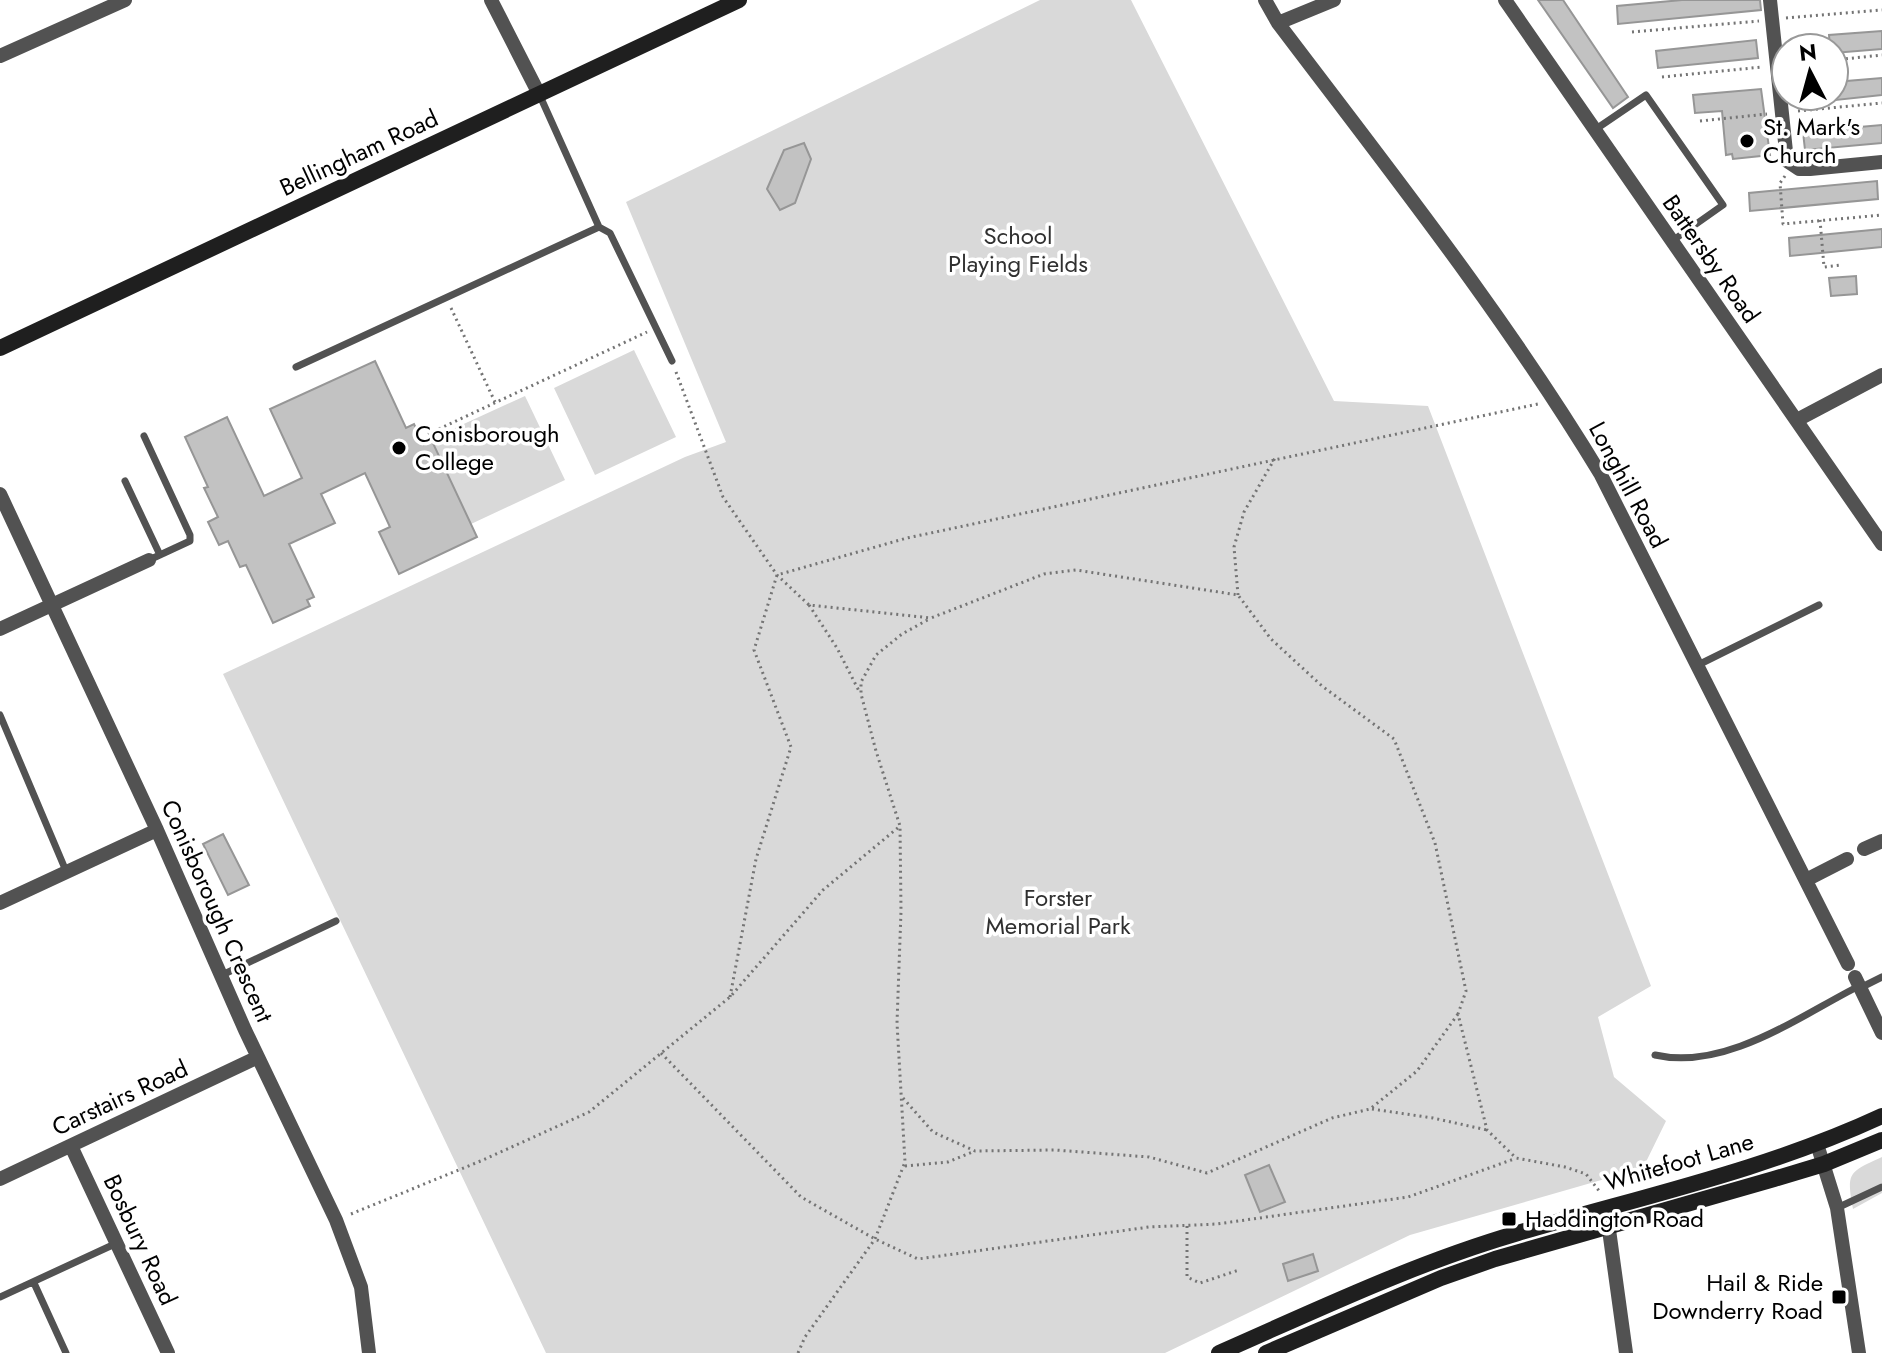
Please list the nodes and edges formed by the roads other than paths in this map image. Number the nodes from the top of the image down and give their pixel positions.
1 (125, 0) edge
2 (491, 0) edge
3 (739, 0) edge
4 (1265, 0) edge
5 (1334, 0) edge
6 (1505, 0) edge
7 (1770, 0) edge
8 (1278, 23) junction
9 (0, 56) edge
10 (539, 94) junction
11 (1594, 131) junction
12 (1882, 162) edge
13 (599, 227) junction
14 (1672, 241) junction
15 (0, 348) edge
16 (672, 361) road end
17 (296, 367) dead end
18 (1882, 375) edge
19 (1797, 420) junction
20 (144, 436) dead end
21 (125, 481) dead end
22 (0, 494) edge
23 (1882, 544) edge
24 (155, 558) junction
25 (52, 605) junction
26 (1819, 605) dead end
27 (0, 629) edge
28 (1696, 666) junction
29 (0, 715) edge
30 (157, 830) junction
31 (1882, 841) edge
32 (1864, 849) joint
33 (1847, 859) joint
34 (67, 872) junction
35 (1806, 880) junction
36 (0, 903) edge
37 (336, 921) dead end
38 (1848, 964) joint
39 (220, 976) junction
40 (1882, 977) edge
41 (1858, 984) junction
42 (1882, 1033) edge
43 (1655, 1055) dead end
44 (258, 1057) junction
45 (1882, 1116) edge
46 (1882, 1140) edge
47 (1817, 1144) junction
48 (71, 1146) junction
49 (1824, 1164) junction
50 (0, 1179) edge
51 (1882, 1187) edge
52 (1606, 1208) junction
53 (1837, 1208) junction
54 (1608, 1228) junction
55 (117, 1243) junction
56 (34, 1283) junction
57 (0, 1297) edge
58 (66, 1353) edge
59 (168, 1353) edge
60 (369, 1353) edge
61 (1219, 1353) edge
62 (1266, 1353) edge
63 (1626, 1353) edge
64 (1859, 1353) edge

1 - 9 street
2 - 10 street
3 - 10 street, Bellingham Road
4 - 8 street, Longhill Road
5 - 8 street
6 - 11 street, Battersby Road
7 - 12 street
8 - 28 street, Longhill Road
10 - 13 lane
10 - 15 street, Bellingham Road
11 - 14 street, Battersby Road
11 - 14 lane
13 - 16 lane
13 - 17 lane
14 - 19 street, Battersby Road
18 - 19 street
19 - 23 street, Battersby Road
20 - 24 lane
21 - 24 lane
22 - 25 street, Conisborough Crescent
24 - 25 street
25 - 27 street
25 - 30 street, Conisborough Crescent
26 - 28 lane
28 - 35 street, Longhill Road
29 - 34 lane
30 - 34 street
30 - 39 street, Conisborough Crescent
31 - 32 street
32 - 33 lane
33 - 35 street
34 - 36 street
35 - 38 street, Longhill Road
37 - 39 lane
38 - 41 lane, Longhill Road
39 - 44 street, Conisborough Crescent
40 - 41 lane
41 - 42 street, Longhill Road
41 - 43 lane
44 - 48 street, Carstairs Road
44 - 60 street, Conisborough Crescent
45 - 47 street, Whitefoot Lane
46 - 49 street, Whitefoot Lane
47 - 49 street
47 - 52 street, Whitefoot Lane
48 - 50 street, Carstairs Road
48 - 55 street, Bosbury Road
49 - 53 street
49 - 54 street, Whitefoot Lane
51 - 53 lane
52 - 54 street
52 - 61 street, Whitefoot Lane
53 - 64 street
54 - 62 street, Whitefoot Lane
54 - 63 street
55 - 56 lane
55 - 59 street, Bosbury Road
56 - 57 lane
56 - 58 lane

